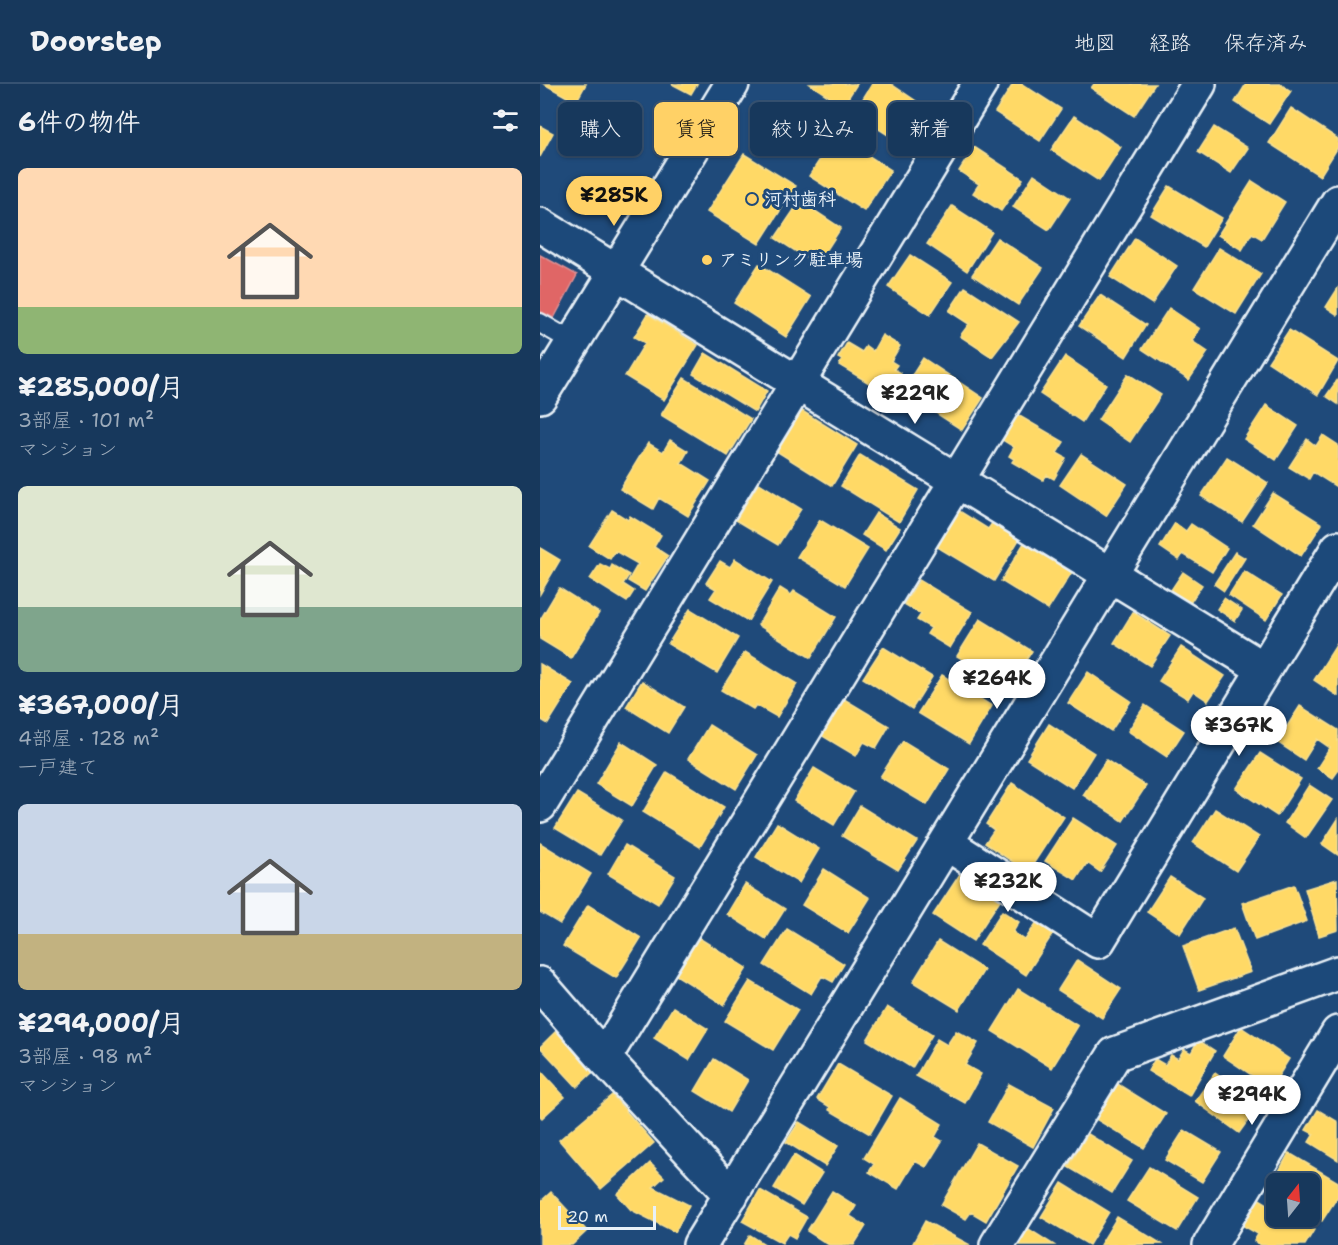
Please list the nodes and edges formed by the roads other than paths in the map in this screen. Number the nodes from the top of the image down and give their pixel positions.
1 (732, 84) edge
2 (980, 84) edge
3 (1199, 84) edge
4 (1338, 202) edge
5 (540, 225) edge
6 (616, 272) junction
7 (540, 323) edge
8 (573, 342) junction
9 (797, 383) junction
10 (540, 396) edge
11 (957, 481) junction
12 (1338, 548) edge
13 (1110, 575) junction
14 (1264, 669) junction
15 (540, 805) edge
16 (946, 843) junction
17 (1338, 973) edge
18 (540, 984) edge
19 (1338, 1033) edge
20 (604, 1058) junction
21 (731, 1195) junction
22 (700, 1245) edge
23 (997, 1245) edge
24 (1210, 1245) edge

1 - 6 street
2 - 9 street
3 - 11 street
4 - 13 street
5 - 6 street
6 - 8 street
6 - 9 street
7 - 8 lane
8 - 10 street
9 - 11 street
9 - 15 street
11 - 13 street
11 - 20 street
12 - 14 street
13 - 14 street
13 - 16 street
14 - 16 street
16 - 21 street
17 - 23 street
18 - 20 street
19 - 24 street
20 - 21 street
21 - 22 street

